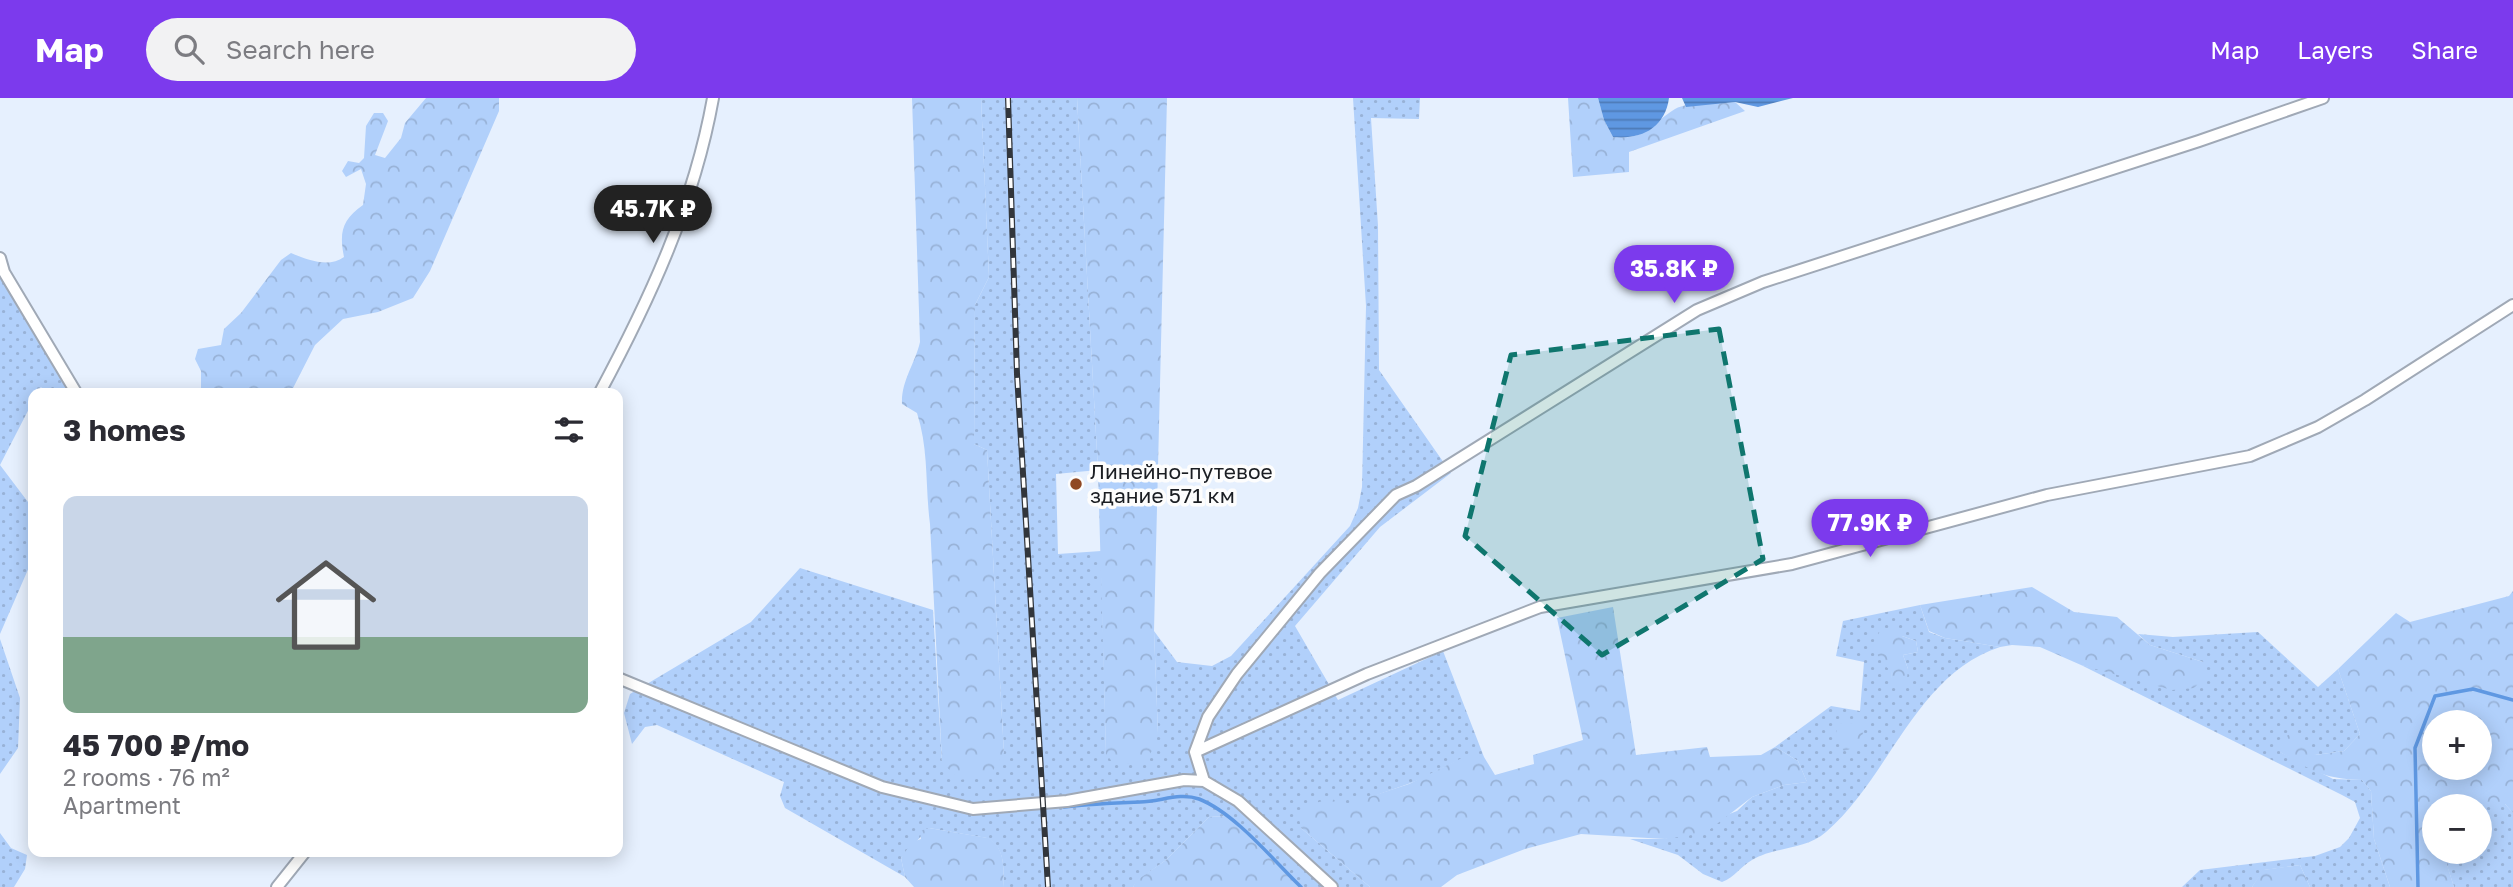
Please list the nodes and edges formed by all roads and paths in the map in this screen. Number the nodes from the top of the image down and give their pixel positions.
1 (713, 98) edge
2 (2323, 98) edge
3 (0, 258) edge
4 (2513, 305) edge
5 (73, 388) edge
6 (602, 388) edge
7 (623, 680) edge
8 (1195, 752) junction
9 (1204, 781) junction
10 (302, 857) edge
11 (277, 887) edge
12 (1332, 887) edge

1 - 6 street
2 - 8 street
3 - 5 street
4 - 8 street
7 - 9 street
8 - 9 street
9 - 12 street
10 - 11 street

